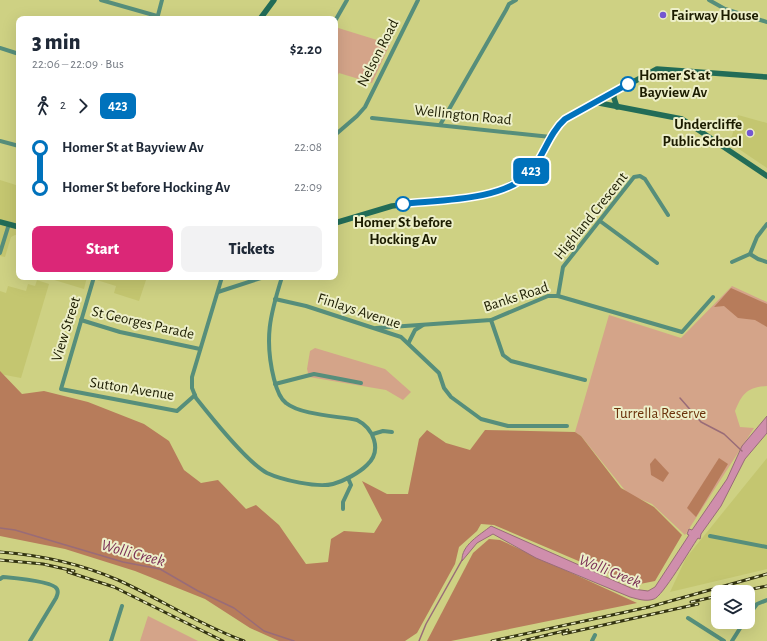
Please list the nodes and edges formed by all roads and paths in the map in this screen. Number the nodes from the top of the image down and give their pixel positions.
1 (101, 0) edge
2 (162, 0) edge
3 (274, 0) edge
4 (347, 0) edge
5 (418, 0) edge
6 (516, 0) edge
7 (709, 0) edge
8 (151, 16) edge
9 (158, 16) edge
10 (262, 16) edge
11 (338, 16) edge
12 (767, 22) edge
13 (0, 48) edge
14 (16, 53) edge
15 (767, 77) edge
16 (614, 92) junction
17 (594, 102) junction
18 (617, 107) junction
19 (372, 118) dead end
20 (440, 125) junction
21 (338, 132) edge
22 (551, 137) junction
23 (0, 141) edge
24 (16, 145) edge
25 (767, 176) edge
26 (668, 216) dead end
27 (600, 221) junction
28 (0, 222) edge
29 (338, 222) edge
30 (9, 224) junction
31 (767, 224) edge
32 (16, 226) edge
33 (0, 253) edge
34 (750, 254) junction
35 (732, 262) dead end
36 (767, 262) edge
37 (658, 263) dead end
38 (93, 280) edge
39 (221, 280) edge
40 (255, 280) edge
41 (281, 280) edge
42 (218, 292) junction
43 (558, 296) junction
44 (713, 298) dead end
45 (275, 299) junction
46 (80, 320) junction
47 (491, 320) junction
48 (423, 325) junction
49 (376, 328) junction
50 (409, 342) junction
51 (200, 349) junction
52 (586, 380) dead end
53 (361, 382) dead end
54 (275, 384) junction
55 (61, 389) joint
56 (195, 395) junction
57 (567, 426) dead end
58 (392, 432) dead end
59 (373, 434) junction
60 (348, 478) junction
61 (343, 509) dead end
62 (710, 536) dead end
63 (767, 548) edge
64 (0, 579) edge
65 (767, 600) edge
66 (122, 606) dead end
67 (755, 607) edge
68 (688, 618) dead end
69 (740, 629) edge
70 (595, 635) dead end
71 (30, 641) edge
72 (111, 641) edge
73 (592, 641) edge
74 (724, 641) edge
75 (732, 641) edge

1 - 8 street
2 - 9 street
3 - 10 main road
4 - 11 street
5 - 21 street, Nelson Road
6 - 20 street
7 - 12 street
13 - 14 street
15 - 16 main road
16 - 17 main road
16 - 18 main road
17 - 18 main road
17 - 22 main road
18 - 25 main road
19 - 20 street, Wellington Road
20 - 22 street, Wellington Road
22 - 29 main road
23 - 24 street
26 - 27 street, Highland Crescent
27 - 37 street
27 - 43 street, Highland Crescent
28 - 30 main road
30 - 32 main road
30 - 33 street
31 - 34 street
34 - 35 street
34 - 36 street
38 - 46 street, View Street
39 - 42 street
40 - 42 street
41 - 45 street
42 - 51 street
43 - 44 street, Banks Road
43 - 47 street, Banks Road
45 - 49 street, Finlays Avenue
45 - 54 street
46 - 51 street, St Georges Parade
46 - 55 street, View Street
47 - 48 street, Banks Road
47 - 52 street
48 - 49 street, Banks Road
48 - 50 street
49 - 50 street, Finlays Avenue
50 - 57 street, Finlays Avenue
51 - 56 street
53 - 54 street
54 - 59 street
55 - 56 street, Sutton Avenue
56 - 60 street
58 - 59 street
59 - 60 street
60 - 61 street
62 - 63 street
64 - 71 street
65 - 67 street
66 - 72 street
68 - 74 street
69 - 75 street
70 - 73 street

